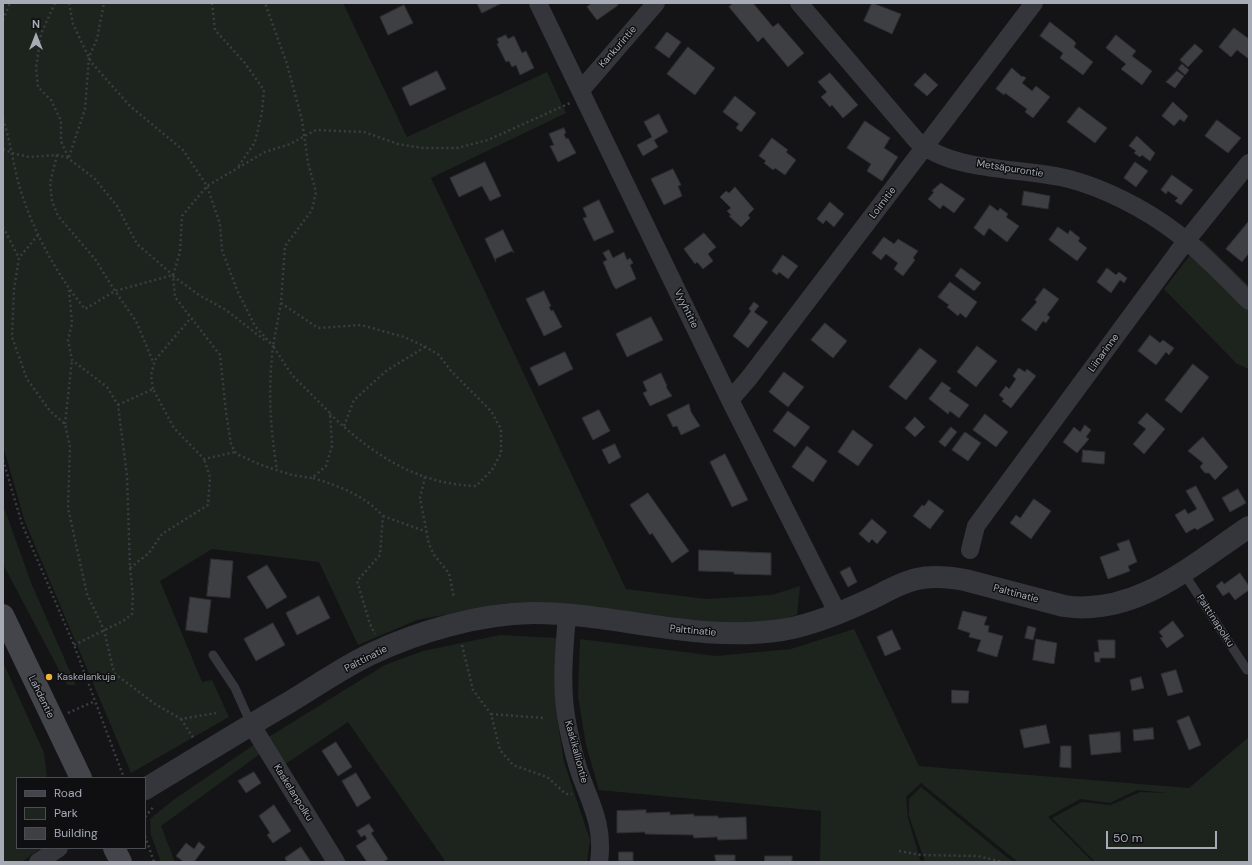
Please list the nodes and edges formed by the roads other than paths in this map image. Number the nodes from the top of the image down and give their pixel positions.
1 (538, 3) edge
2 (656, 3) edge
3 (799, 3) edge
4 (1034, 3) edge
5 (576, 97) junction
6 (925, 148) junction
7 (1249, 163) edge
8 (1186, 241) junction
9 (1249, 301) edge
10 (730, 400) junction
11 (1249, 526) edge
12 (970, 550) dead end
13 (1183, 572) junction
14 (838, 612) junction
15 (3, 615) edge
16 (567, 615) junction
17 (213, 655) dead end
18 (1247, 670) dead end
19 (252, 724) junction
20 (81, 777) edge
21 (150, 796) edge
22 (58, 849) edge
23 (114, 849) edge
24 (38, 862) edge
25 (121, 862) edge
26 (336, 862) edge
27 (599, 862) edge

1 - 5 street, Vyyhtitie
2 - 5 street, Kankurintie
3 - 6 street, Metsäpurontie
4 - 6 street, Loimitie
5 - 10 street, Vyyhtitie
6 - 8 street, Metsäpurontie
6 - 10 street, Loimitie
7 - 8 street, Liinarinne
8 - 9 street, Metsäpurontie
8 - 12 street, Liinarinne
10 - 14 street, Vyyhtitie
11 - 13 street, Palttinatie
13 - 14 street, Palttinatie
13 - 18 lane, Palttinapolku
14 - 16 street, Palttinatie
15 - 20 main road, Lahdentie
16 - 19 street, Palttinatie
16 - 27 street, Kaskikalliontie
17 - 19 lane
19 - 21 street, Palttinatie
19 - 26 street, Kaskelanpolku
22 - 24 street
23 - 25 main road

